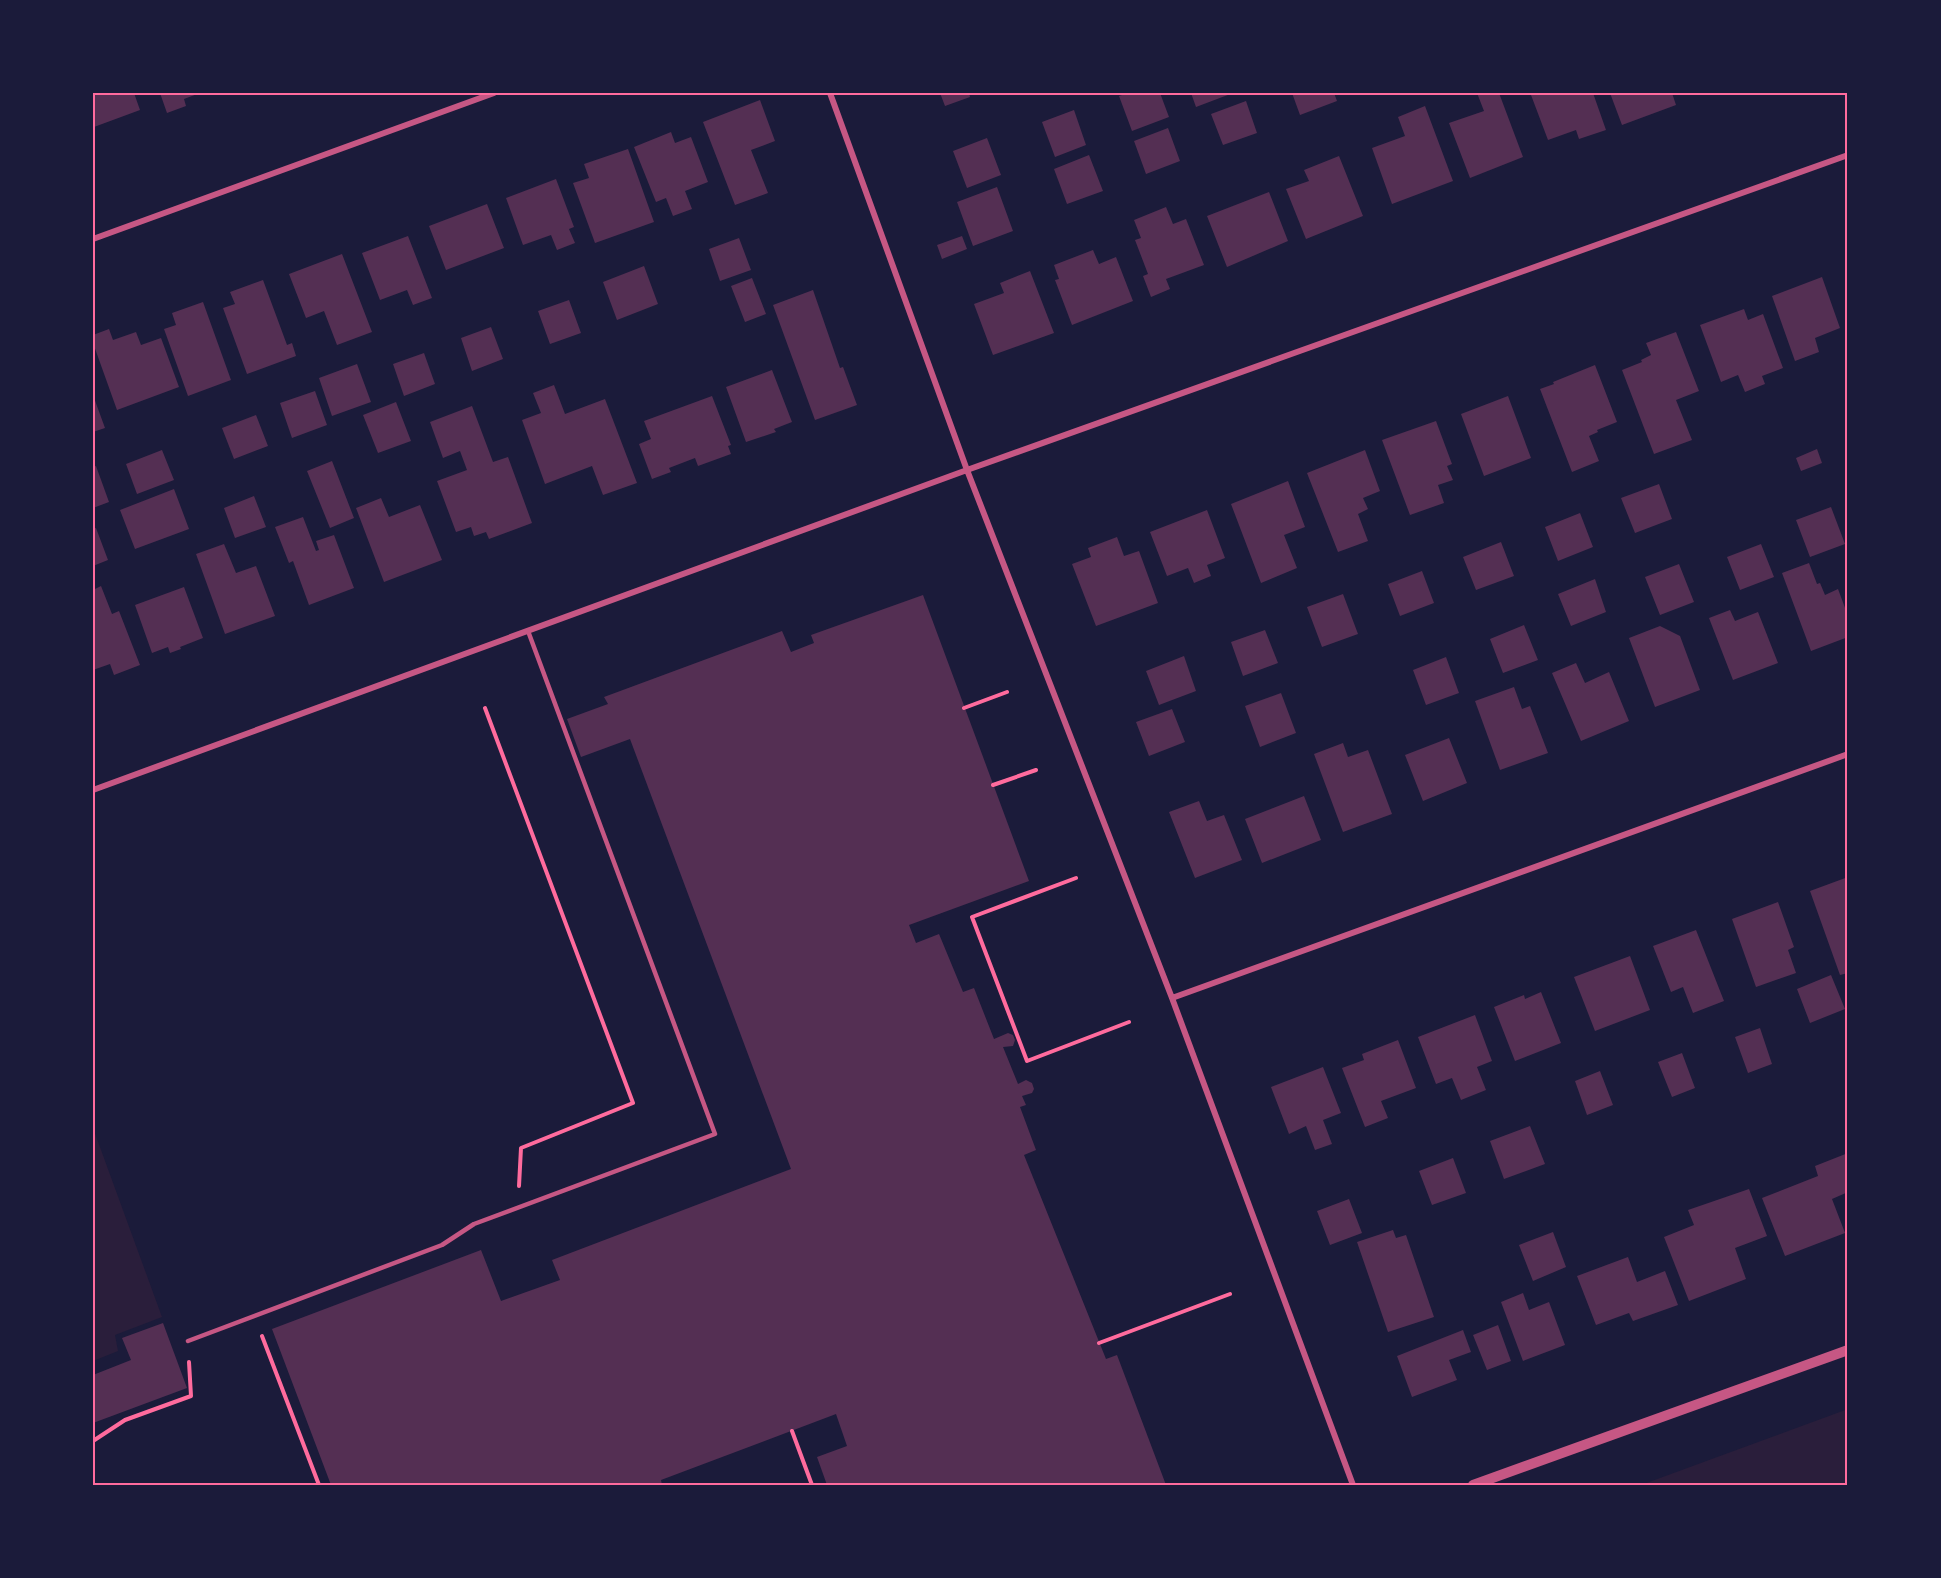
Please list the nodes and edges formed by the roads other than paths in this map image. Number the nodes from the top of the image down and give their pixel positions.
1 (494, 93) edge
2 (830, 93) edge
3 (1848, 155) edge
4 (93, 239) edge
5 (967, 470) junction
6 (528, 631) junction
7 (1848, 754) edge
8 (93, 790) edge
9 (1172, 998) junction
10 (188, 1341) road end
11 (1848, 1350) edge
12 (1353, 1485) edge
13 (1473, 1485) edge

1 - 4 street
2 - 5 street
3 - 5 street
5 - 6 street
5 - 9 street
6 - 8 street
6 - 10 lane
7 - 9 street
9 - 12 street
11 - 13 street

